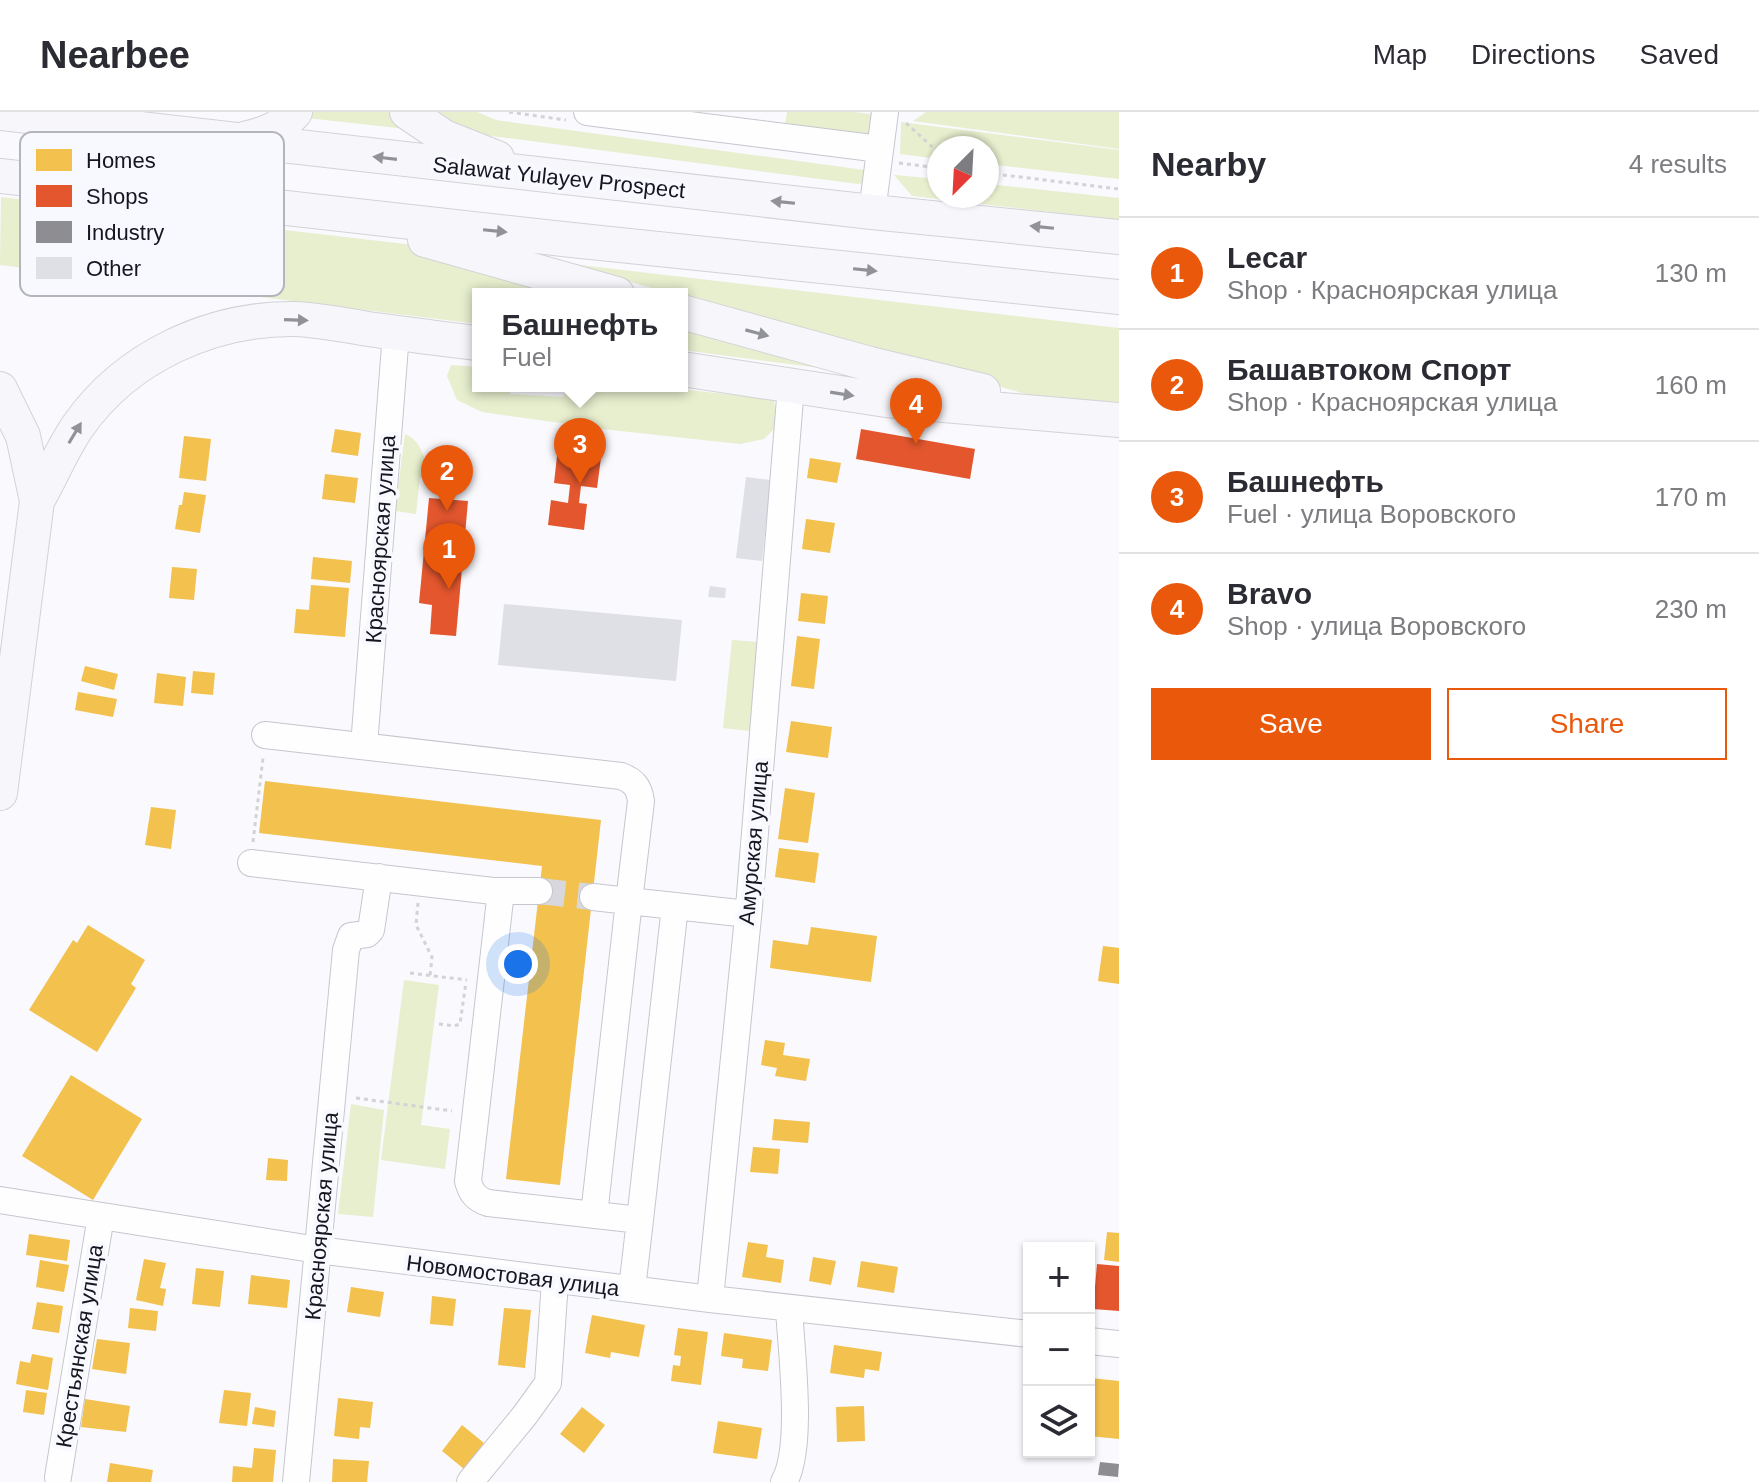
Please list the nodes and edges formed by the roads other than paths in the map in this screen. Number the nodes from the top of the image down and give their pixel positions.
1 (295, 112) edge
2 (407, 112) edge
3 (587, 112) edge
4 (0, 113) edge
5 (652, 116) edge
6 (895, 117) edge
7 (165, 132) edge
8 (271, 132) edge
9 (284, 146) edge
10 (880, 149) junction
11 (0, 176) edge
12 (20, 178) edge
13 (558, 178) junction
14 (284, 208) edge
15 (288, 208) junction
16 (872, 212) junction
17 (1119, 237) edge
18 (595, 288) edge
19 (1119, 297) edge
20 (688, 314) edge
21 (396, 333) junction
22 (472, 342) edge
23 (688, 370) edge
24 (791, 386) junction
25 (0, 389) edge
26 (1074, 415) junction
27 (1119, 420) edge
28 (37, 501) junction
29 (265, 735) road end
30 (364, 746) junction
31 (0, 793) edge
32 (251, 863) road end
33 (379, 877) junction
34 (501, 891) junction
35 (539, 891) tunnel mouth
36 (593, 897) tunnel mouth
37 (629, 901) junction
38 (675, 906) junction
39 (748, 914) junction
40 (0, 1200) edge
41 (594, 1215) junction
42 (101, 1216) junction
43 (640, 1220) junction
44 (318, 1250) junction
45 (555, 1281) junction
46 (632, 1289) junction
47 (710, 1299) junction
48 (789, 1308) junction
49 (1023, 1333) edge
50 (1095, 1342) edge
51 (1119, 1344) edge
52 (58, 1477) dead end
53 (296, 1482) edge
54 (470, 1482) edge
55 (784, 1482) edge

1 - 8 main road
2 - 13 main road
3 - 5 street
4 - 7 main road, Salawat Yulayev Prospect
5 - 10 street
6 - 10 street
13 -> 9 main road, Salawat Yulayev Prospect
10 - 16 street
11 - 12 main road
16 -> 13 main road, Salawat Yulayev Prospect
14 - 15 main road
15 - 18 main road
15 -> 19 main road
17 -> 16 main road, Salawat Yulayev Prospect
20 -> 26 main road
21 - 22 main road
28 -> 21 main road
21 - 30 street, Красноярская улица
23 - 24 main road
24 -> 26 main road
24 - 39 street, Амурская улица
25 - 28 main road
26 - 27 main road
28 - 31 main road
29 - 30 street
30 - 37 street
32 - 33 street
33 - 34 street
33 - 44 street, Красноярская улица
34 - 35 street
34 - 41 street
36 - 37 street
37 - 38 street
37 - 41 street
38 - 39 street
38 - 43 street
39 - 47 street, Амурская улица
40 - 42 street, Новомостовая улица
41 - 43 street
42 - 44 street, Новомостовая улица
42 - 52 street, Крестьянская улица
43 - 46 street
44 - 45 street, Новомостовая улица
44 - 53 street, Красноярская улица
45 - 46 street, Новомостовая улица
45 - 54 street
46 - 47 street, Новомостовая улица
47 - 48 street, Новомостовая улица
48 - 49 street, Новомостовая улица
48 - 55 street
50 - 51 street

